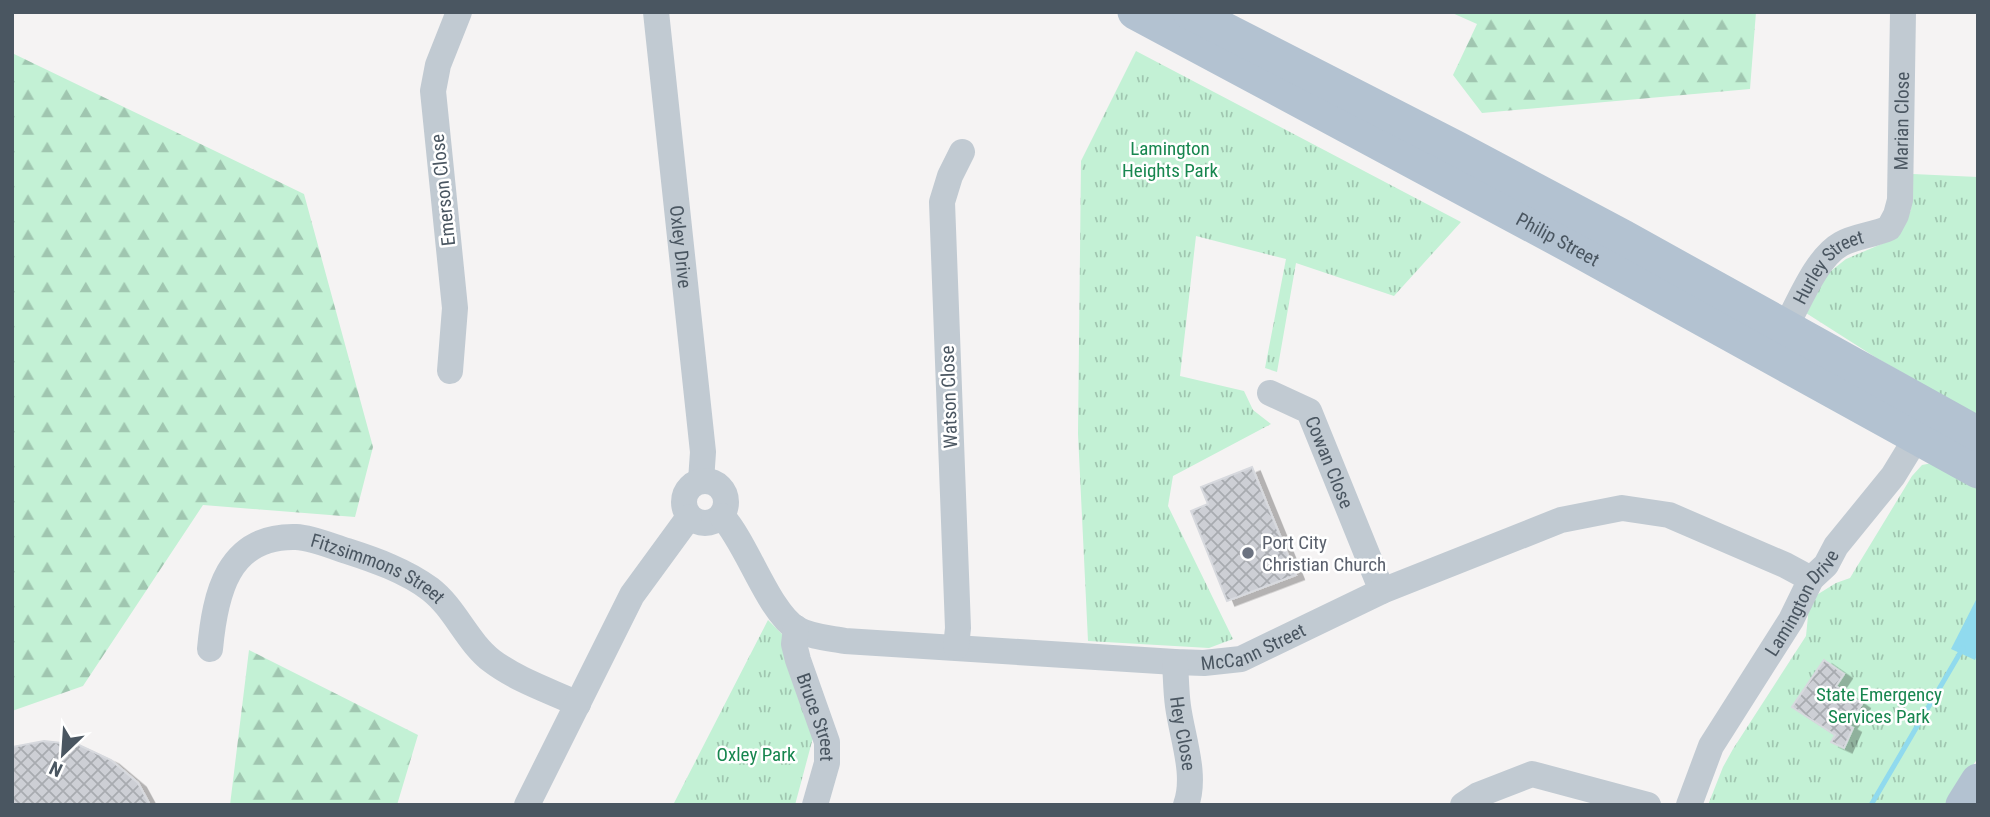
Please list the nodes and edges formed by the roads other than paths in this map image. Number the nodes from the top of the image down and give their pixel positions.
1 (459, 12) edge
2 (656, 12) edge
3 (1135, 12) edge
4 (1189, 12) edge
5 (1903, 12) edge
6 (962, 152) dead end
7 (1889, 228) joint
8 (1785, 328) junction
9 (450, 372) dead end
10 (1270, 393) dead end
11 (1925, 424) junction
12 (1978, 434) edge
13 (1978, 471) edge
14 (701, 481) junction
15 (722, 516) junction
16 (690, 517) junction
17 (1811, 579) junction
18 (1382, 591) junction
19 (796, 628) junction
20 (956, 647) junction
21 (210, 649) dead end
22 (1175, 662) junction
23 (578, 704) junction
24 (1978, 781) edge
25 (527, 805) edge
26 (815, 805) edge
27 (1186, 805) edge
28 (1463, 805) edge
29 (1648, 805) edge
30 (1689, 805) edge
31 (1963, 805) edge

1 - 9 street, Emerson Close
2 - 14 street, Oxley Drive
3 - 11 main road, Philip Street
4 - 8 main road, Philip Street
5 - 7 street, Marian Close
6 - 20 street, Watson Close
7 - 8 street, Hurley Street
8 - 11 main road, Philip Street
10 - 18 street, Cowan Close
11 - 12 main road, Philip Street
11 - 13 main road, Philip Street
11 - 17 street, Lamington Drive
14 - 15 street
14 - 16 street
15 - 16 street
15 - 19 street
16 - 23 street
17 - 18 street, McCann Street
17 - 30 street, Lamington Drive
18 - 22 street, McCann Street
19 - 20 street, McCann Street
19 - 26 street, Bruce Street
20 - 22 street, McCann Street
21 - 23 street, Fitzsimmons Street
22 - 27 street, Hey Close
23 - 25 street
24 - 31 main road
28 - 29 street

